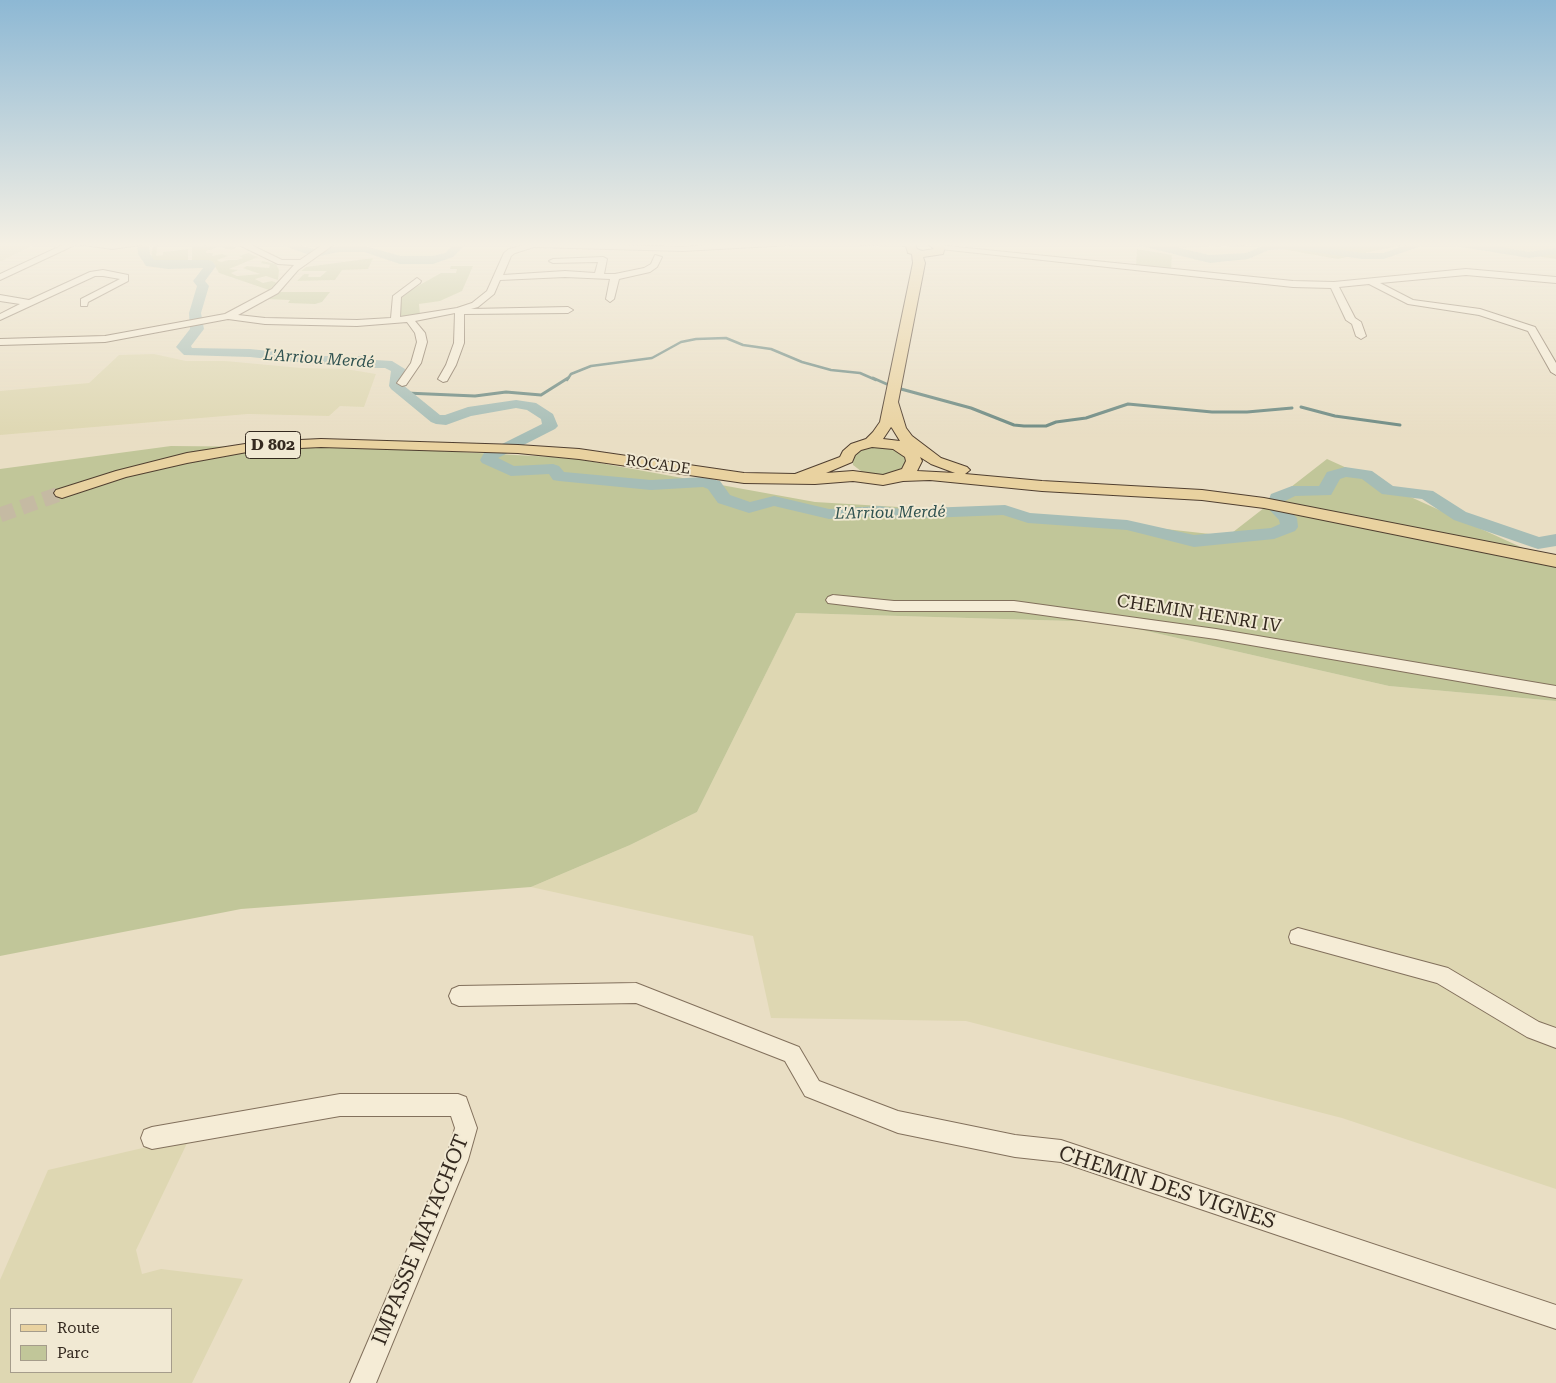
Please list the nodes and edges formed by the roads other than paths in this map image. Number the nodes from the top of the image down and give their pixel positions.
1 (20, 308) edge
2 (243, 308) edge
3 (396, 308) edge
4 (466, 308) edge
5 (907, 308) edge
6 (1346, 308) edge
7 (1449, 308) edge
8 (459, 310) junction
9 (568, 310) dead end
10 (228, 316) junction
11 (0, 317) edge
12 (409, 319) junction
13 (395, 321) junction
14 (1361, 336) dead end
15 (0, 342) edge
16 (1553, 363) edge
17 (1556, 372) edge
18 (443, 379) dead end
19 (402, 383) dead end
20 (892, 399) junction
21 (887, 422) junction
22 (871, 442) junction
23 (896, 445) junction
24 (846, 459) junction
25 (914, 461) junction
26 (863, 476) junction
27 (903, 476) junction
28 (1000, 478) junction
29 (797, 479) junction
30 (1071, 487) junction
31 (62, 493) tunnel mouth
32 (1556, 561) edge
33 (833, 600) dead end
34 (1556, 692) edge
35 (1298, 937) dead end
36 (459, 996) dead end
37 (1556, 1038) edge
38 (152, 1138) dead end
39 (1556, 1317) edge
40 (363, 1383) edge

1 - 11 street
2 - 10 street
3 - 13 street
4 - 8 street
5 - 20 main road
6 - 14 street
7 - 16 street
8 - 9 street
8 - 12 street
8 - 18 street
10 - 13 street
10 - 15 street
12 - 13 street
12 - 19 street
16 - 17 street
20 - 21 main road
20 - 28 main road
21 - 22 main road
21 - 23 main road
22 - 23 main road
22 - 24 main road
23 - 25 main road
24 - 26 main road
24 - 29 main road, D 802
25 - 27 main road
25 - 28 main road
26 - 27 main road
26 - 29 main road, D 802
27 - 30 main road
28 - 30 main road
29 - 31 main road, ROCADE / D 802
30 - 32 main road
33 - 34 street, CHEMIN HENRI IV
35 - 37 street
36 - 39 street, CHEMIN DES VIGNES
38 - 40 street, IMPASSE MATACHOT

